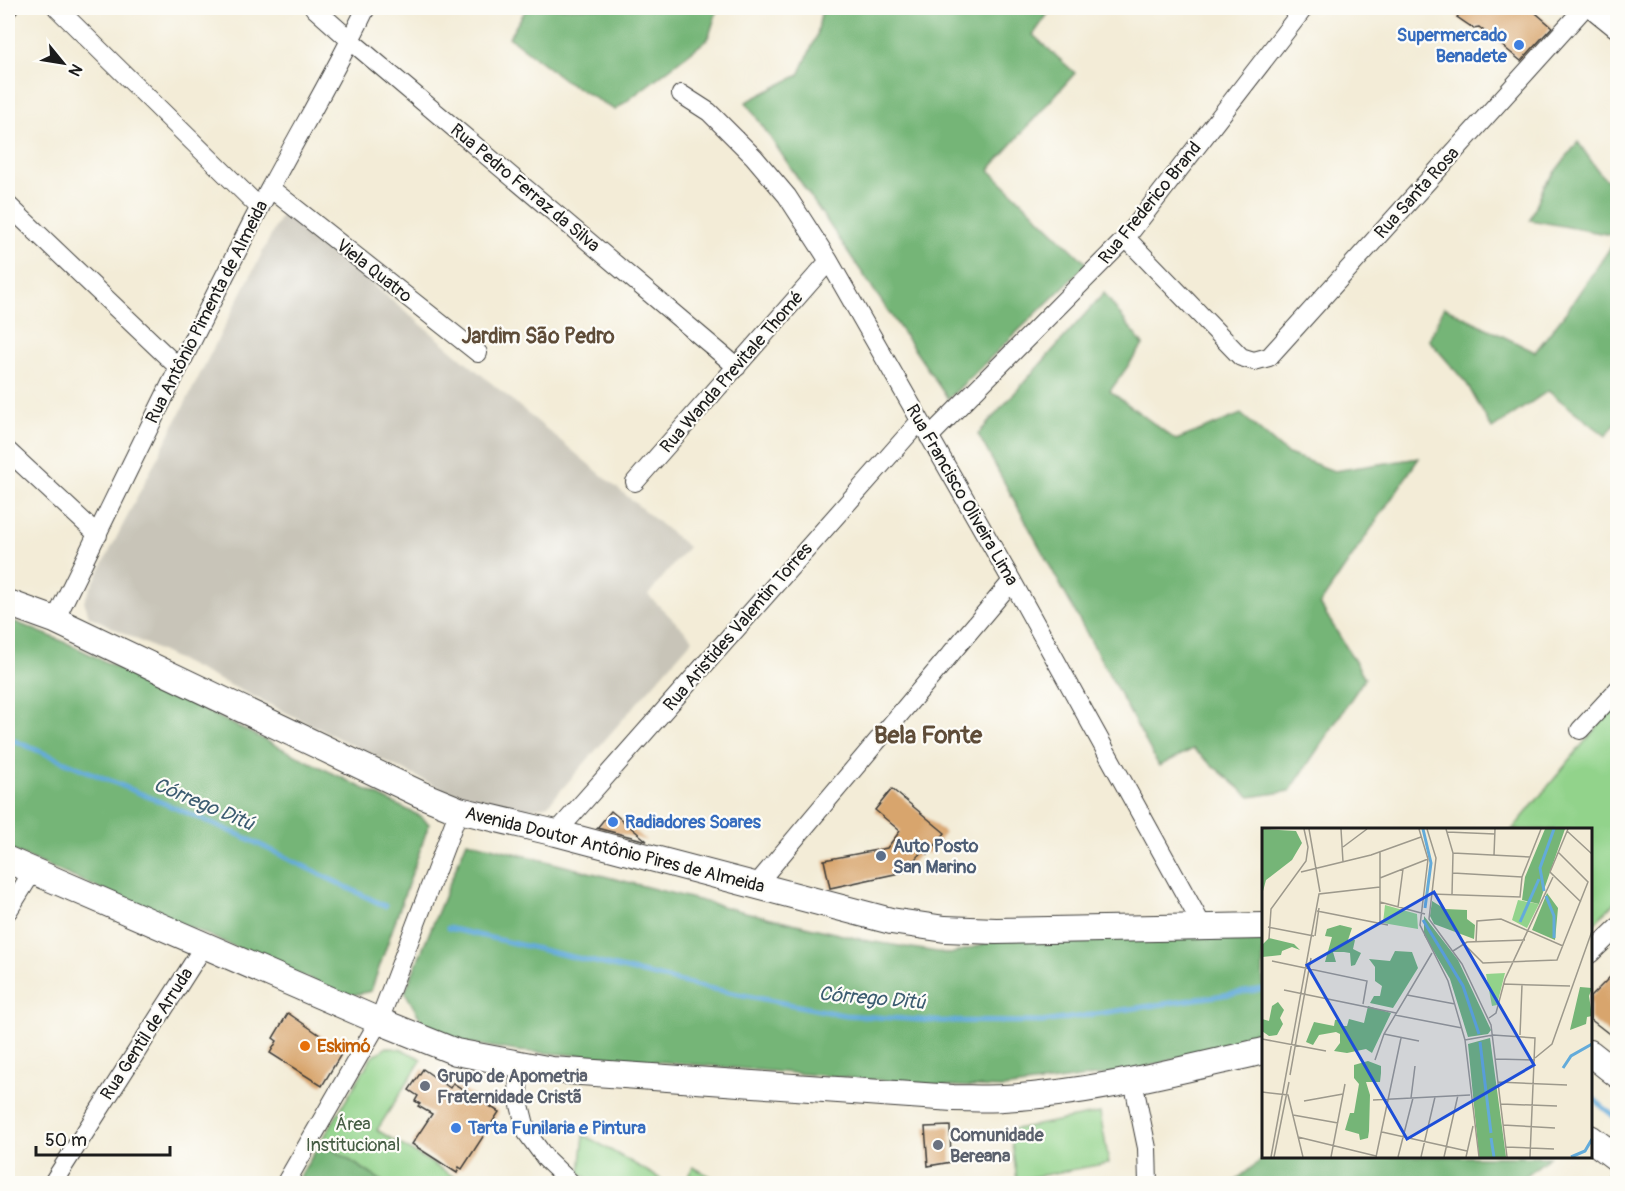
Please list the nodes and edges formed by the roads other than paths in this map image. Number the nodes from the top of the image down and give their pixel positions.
1 (57, 8) edge
2 (314, 8) edge
3 (366, 8) edge
4 (1584, 8) edge
5 (1597, 8) edge
6 (1300, 12) edge
7 (1617, 24) edge
8 (350, 40) junction
9 (681, 94) dead end
10 (270, 188) junction
11 (8, 205) edge
12 (260, 208) junction
13 (1126, 238) junction
14 (829, 261) junction
15 (478, 353) dead end
16 (178, 367) junction
17 (737, 367) junction
18 (925, 429) junction
19 (8, 451) edge
20 (635, 482) dead end
21 (98, 535) junction
22 (1012, 581) junction
23 (8, 603) edge
24 (55, 620) junction
25 (1617, 689) edge
26 (1580, 730) dead end
27 (459, 810) junction
28 (556, 833) junction
29 (8, 860) edge
30 (33, 871) junction
31 (756, 885) junction
32 (8, 911) edge
33 (1262, 926) edge
34 (1203, 927) junction
35 (1617, 927) edge
36 (204, 946) junction
37 (1592, 952) edge
38 (379, 1022) junction
39 (1262, 1051) edge
40 (1592, 1055) edge
41 (519, 1065) junction
42 (1617, 1075) edge
43 (1133, 1081) junction
44 (1592, 1140) edge
45 (1617, 1159) edge
46 (1617, 1177) edge
47 (52, 1184) edge
48 (285, 1184) edge
49 (572, 1184) edge
50 (1148, 1184) edge
51 (1613, 1184) edge

1 - 12 street
2 - 8 street, Rua Pedro Ferraz da Silva
3 - 8 street, Rua Antônio Pimenta de Almeida
4 - 13 street, Rua Santa Rosa
5 - 7 main road
6 - 13 street, Rua Frederico Brand
8 - 10 street, Rua Antônio Pimenta de Almeida
8 - 17 street, Rua Pedro Ferraz da Silva
9 - 14 street, Rua Francisco Oliveira Lima
10 - 12 street, Rua Antônio Pimenta de Almeida
10 - 15 street, Viela Quatro
11 - 16 street
12 - 16 street, Rua Antônio Pimenta de Almeida
13 - 18 street, Rua Frederico Brand
14 - 17 street, Rua Wanda Previtale Thomé
14 - 18 street, Rua Francisco Oliveira Lima
16 - 21 street, Rua Antônio Pimenta de Almeida
17 - 20 street, Rua Wanda Previtale Thomé
18 - 22 street, Rua Francisco Oliveira Lima
18 - 28 street, Rua Aristides Valentin Torres
19 - 21 street
21 - 24 street, Rua Antônio Pimenta de Almeida
22 - 31 street
22 - 34 street, Rua Francisco Oliveira Lima
23 - 24 main road, Avenida Doutor Antônio Pires de Almeida
24 - 27 main road, Avenida Doutor Antônio Pires de Almeida
25 - 26 street
27 - 28 main road, Avenida Doutor Antônio Pires de Almeida
27 - 38 street
28 - 31 main road, Avenida Doutor Antônio Pires de Almeida
29 - 30 main road
30 - 32 street
30 - 36 main road
31 - 34 main road, Avenida Doutor Antônio Pires de Almeida
33 - 34 main road, Avenida Doutor Antônio Pires de Almeida
35 - 37 street
36 - 38 main road
36 - 47 street, Rua Gentil de Arruda
38 - 41 main road
38 - 48 street
39 - 43 main road
40 - 42 main road
41 - 43 main road
41 - 49 street
43 - 50 street
44 - 45 main road
46 - 51 street

